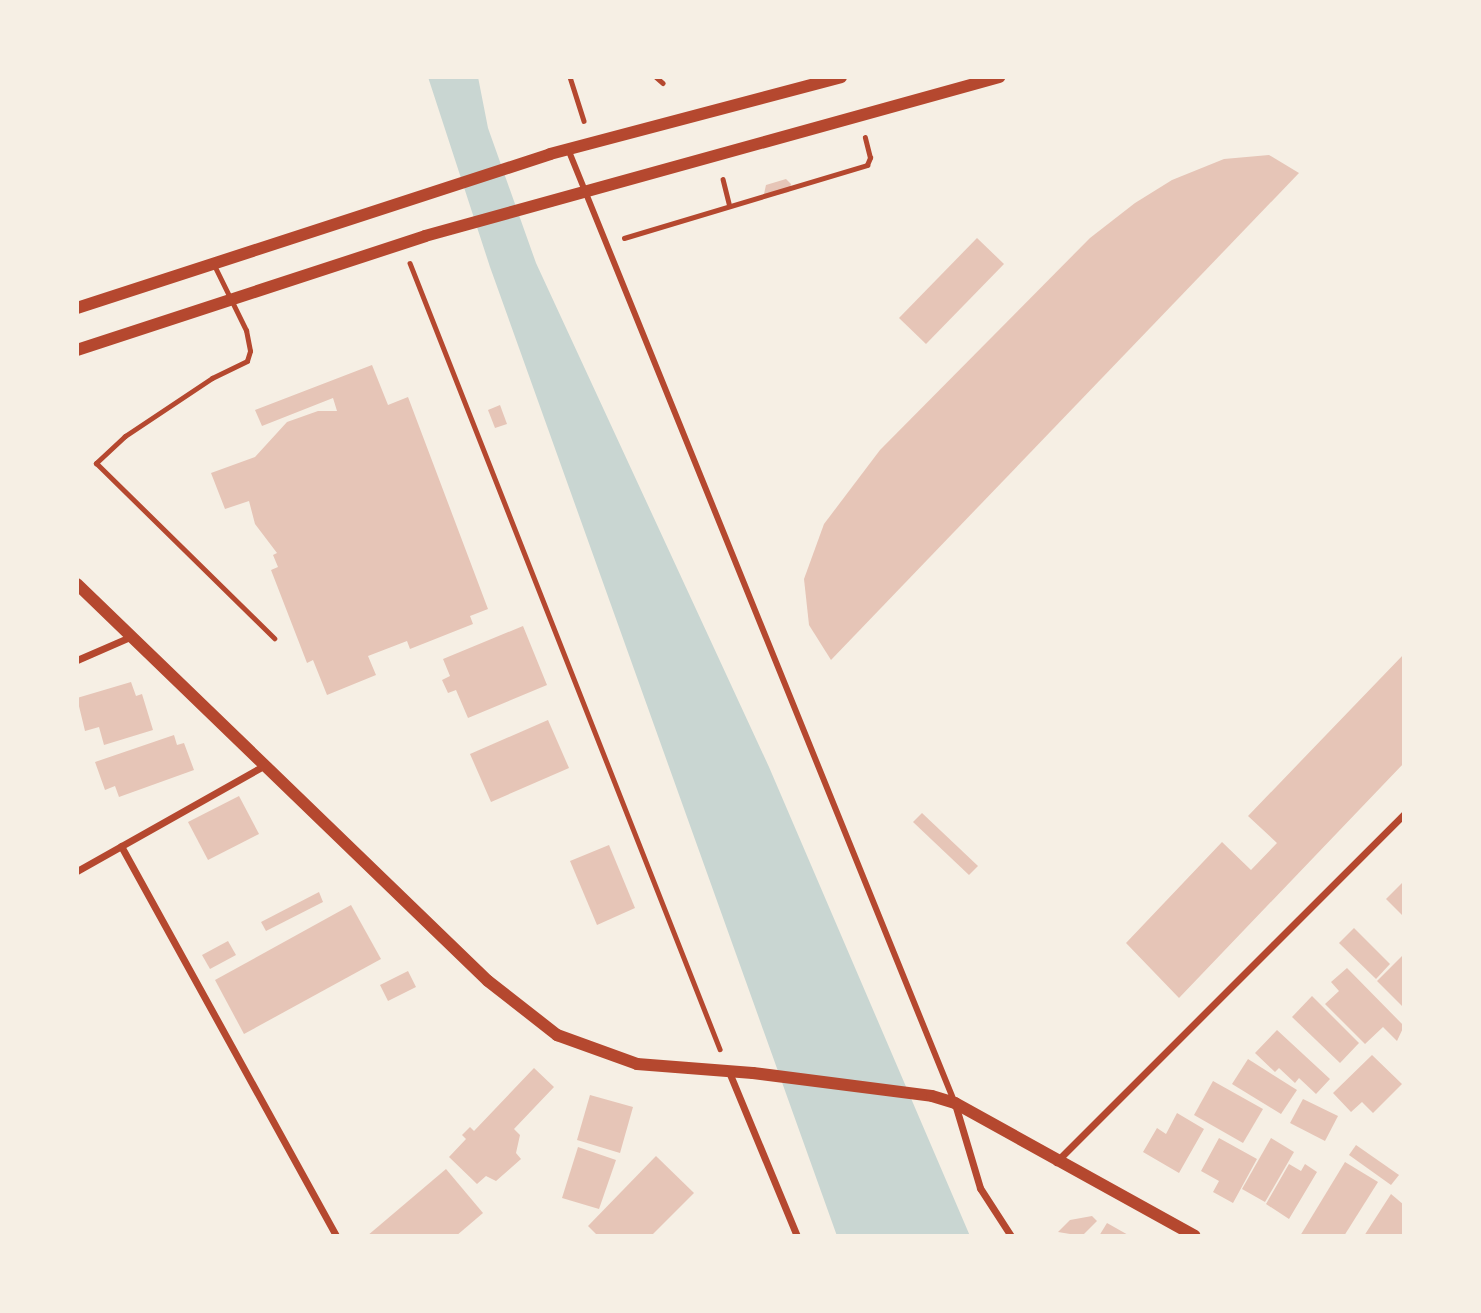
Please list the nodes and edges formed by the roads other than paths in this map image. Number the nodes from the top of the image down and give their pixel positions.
1 (841, 77) edge
2 (999, 77) edge
3 (568, 149) junction
4 (584, 189) junction
5 (212, 262) junction
6 (232, 296) junction
7 (77, 308) edge
8 (77, 350) edge
9 (77, 584) edge
10 (130, 637) junction
11 (274, 638) dead end
12 (77, 660) edge
13 (263, 765) junction
14 (1404, 814) edge
15 (121, 846) junction
16 (77, 871) edge
17 (729, 1071) junction
18 (955, 1103) junction
19 (1056, 1161) junction
20 (336, 1236) edge
21 (797, 1236) edge
22 (1011, 1236) edge
23 (1195, 1236) edge

1 - 3 street
2 - 4 street
3 - 4 street
3 - 5 street
4 - 6 street
4 - 18 street
5 - 6 lane
5 - 7 street
6 - 8 street
6 - 11 lane
9 - 10 street
10 - 12 street
10 - 13 street
13 - 15 street
13 - 17 street
14 - 19 street
15 - 16 street
15 - 20 street
17 - 18 street
17 - 21 street
18 - 19 street
18 - 22 street
19 - 23 street

